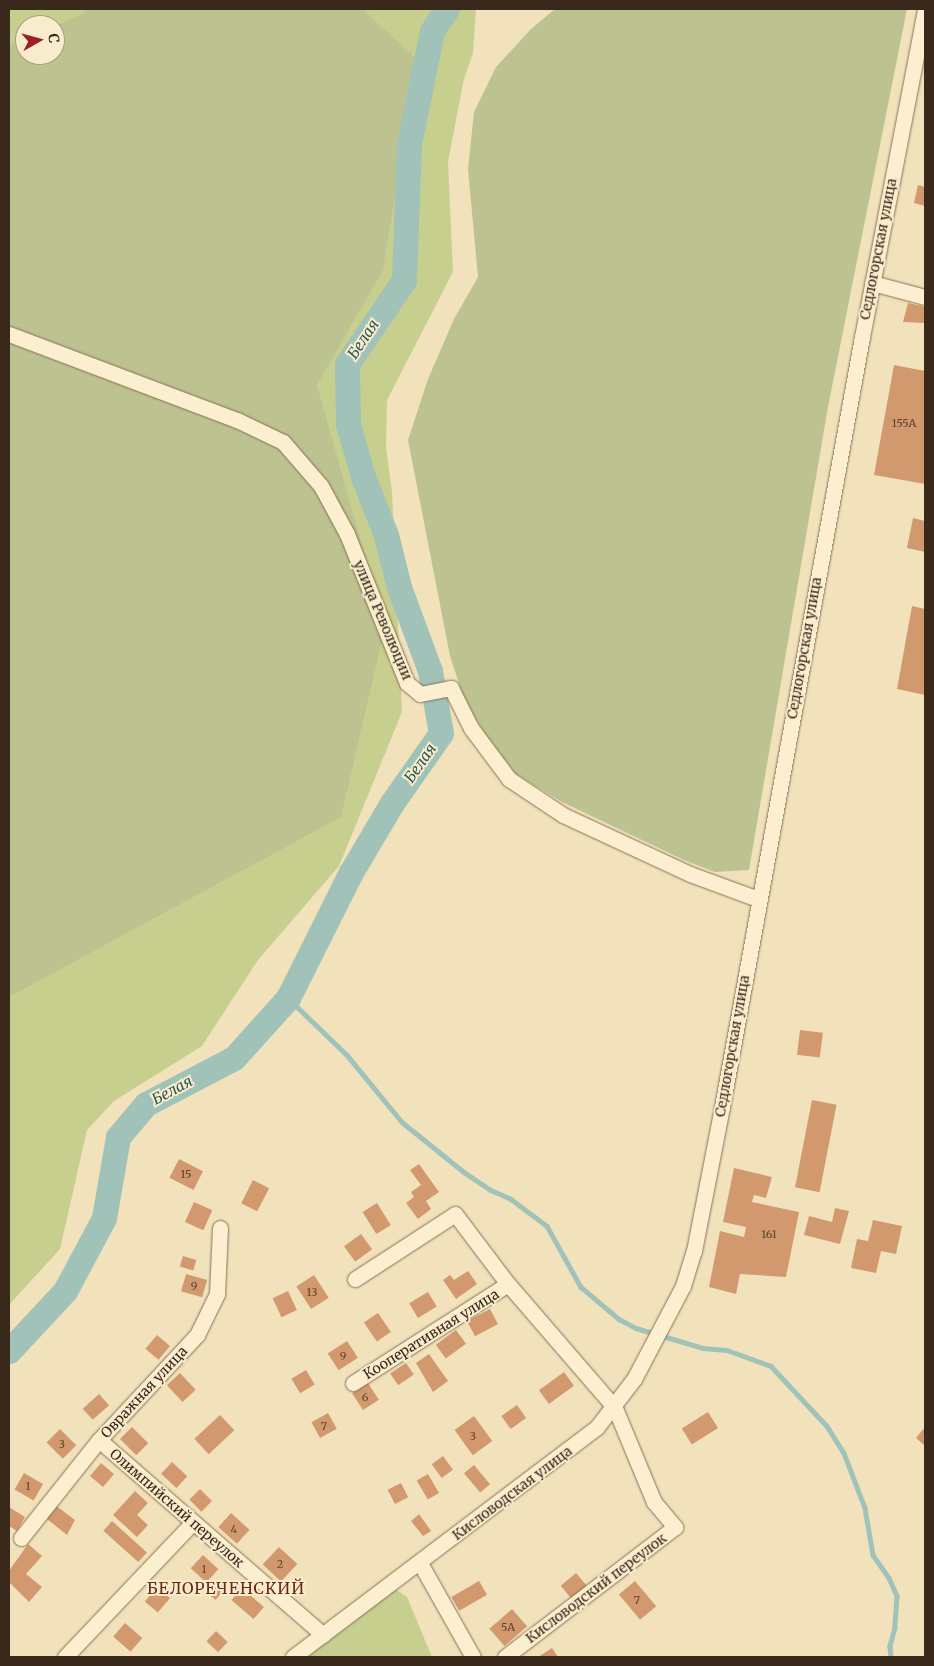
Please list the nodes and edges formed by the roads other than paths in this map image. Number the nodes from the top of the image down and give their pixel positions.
1 (925, 9) edge
2 (872, 283) junction
3 (925, 298) edge
4 (9, 334) edge
5 (758, 899) junction
6 (220, 1228) dead end
7 (355, 1279) dead end
8 (508, 1284) junction
9 (683, 1286) joint
10 (353, 1383) dead end
11 (615, 1408) junction
12 (99, 1440) junction
13 (192, 1523) junction
14 (21, 1538) dead end
15 (420, 1563) junction
16 (323, 1635) junction
17 (65, 1657) edge
18 (293, 1657) edge
19 (473, 1657) edge
20 (505, 1657) edge

1 - 2 street, Седлогорская улица
2 - 3 street
2 - 5 street, Седлогорская улица
4 - 5 street, улица Революции
5 - 9 street, Седлогорская улица
6 - 12 street, Овражная улица
7 - 8 street, Кооперативная улица
8 - 10 street, Кооперативная улица
8 - 11 street, Кооперативная улица
9 - 11 street, Кисловодская улица
11 - 15 street, Кисловодская улица
11 - 20 street, Кисловодский переулок
12 - 13 street, Олимпийский переулок
12 - 14 street, Овражная улица
13 - 16 street, Олимпийский переулок
13 - 17 street
15 - 16 street, Кисловодская улица
15 - 19 street
16 - 18 street, Кисловодская улица

